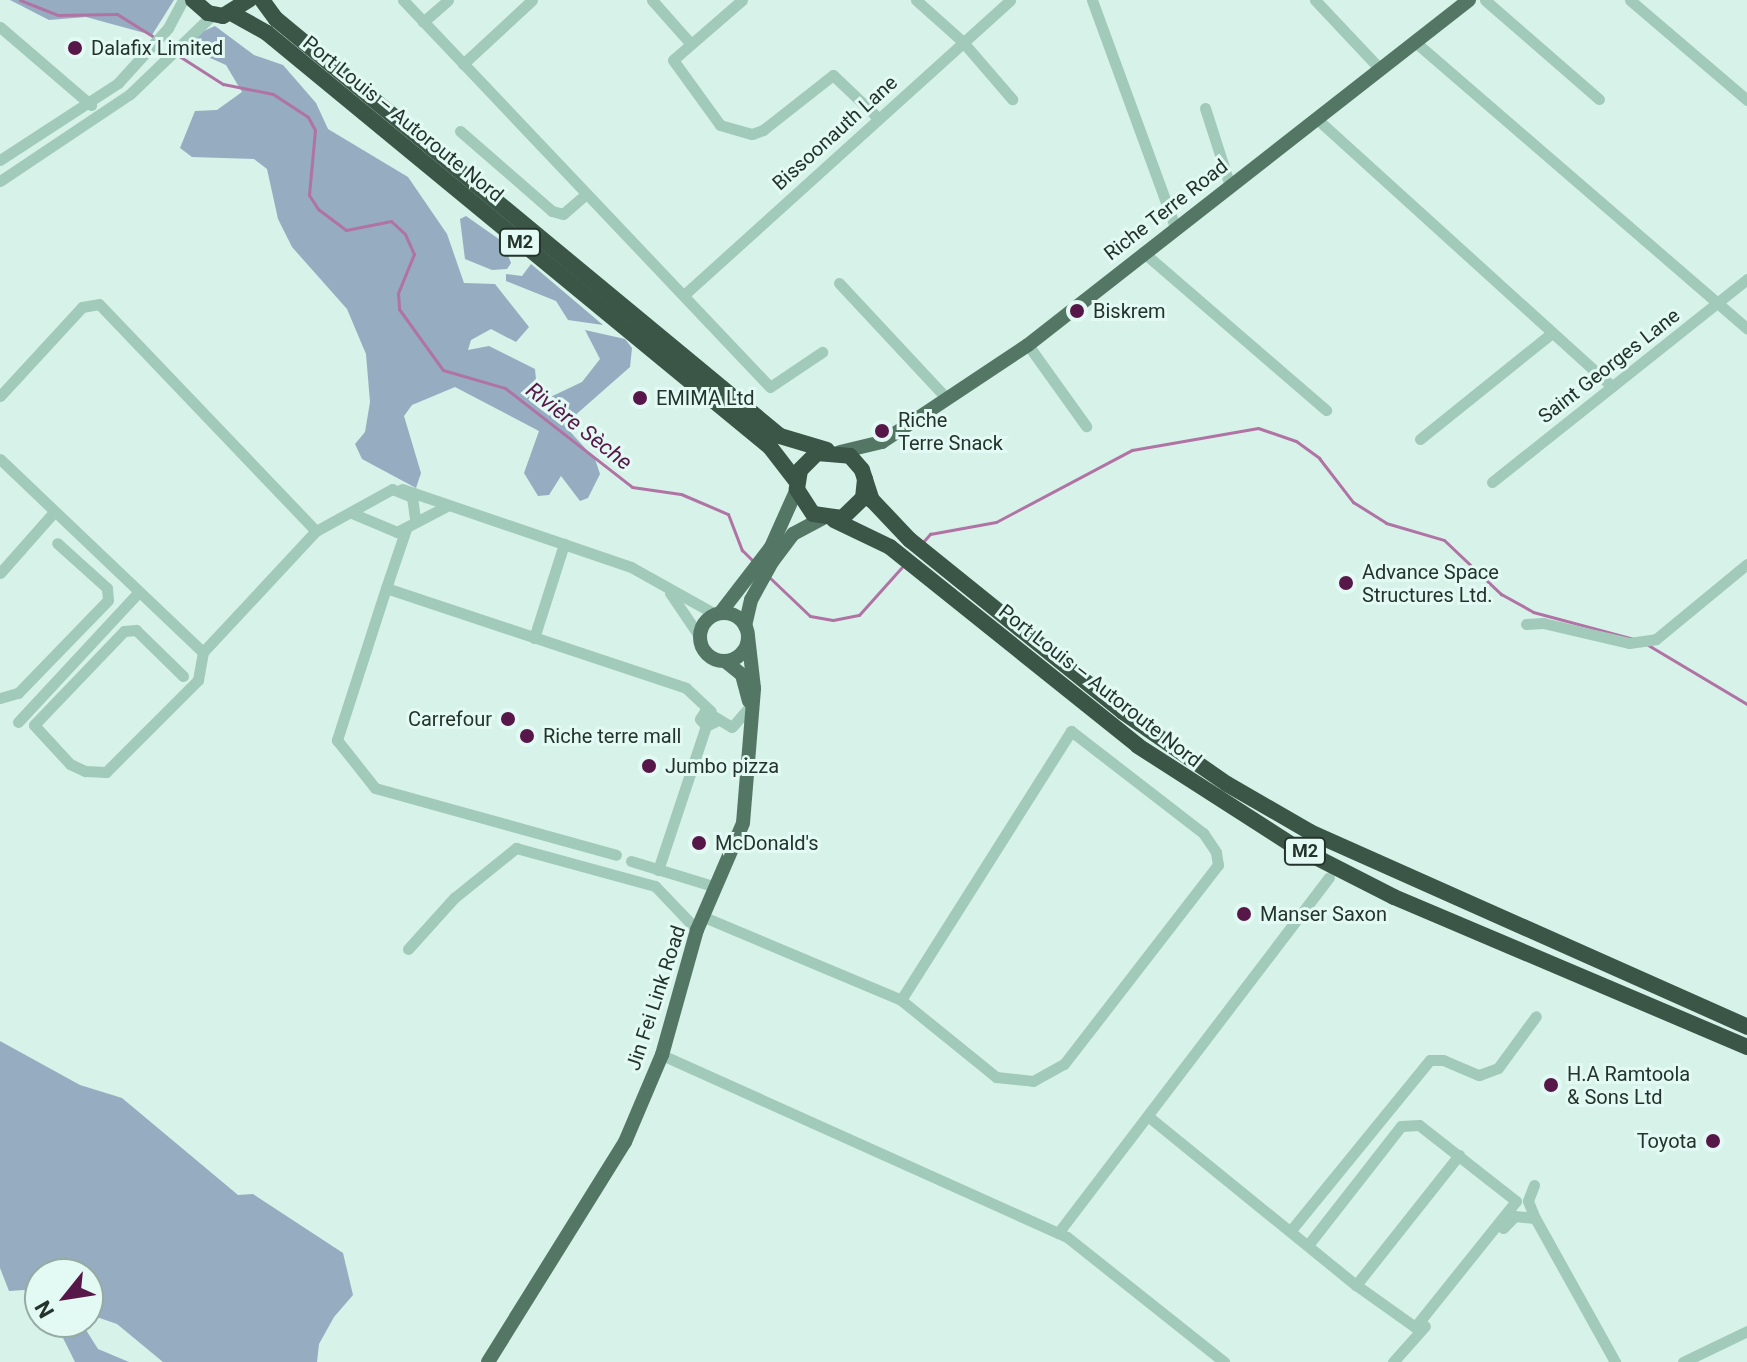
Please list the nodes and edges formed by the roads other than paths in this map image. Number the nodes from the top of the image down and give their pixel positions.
1 (183, 0) edge
2 (193, 0) edge
3 (249, 0) edge
4 (262, 0) edge
5 (403, 0) edge
6 (448, 0) edge
7 (532, 0) edge
8 (652, 0) edge
9 (742, 0) edge
10 (916, 0) edge
11 (1010, 0) edge
12 (1092, 0) edge
13 (1315, 0) edge
14 (1469, 0) edge
15 (1485, 0) edge
16 (1630, 0) edge
17 (233, 14) junction
18 (212, 15) junction
19 (423, 22) junction
20 (0, 27) edge
21 (962, 41) junction
22 (1414, 41) junction
23 (690, 43) junction
24 (463, 64) junction
25 (1380, 69) junction
26 (1012, 99) dead end
27 (1599, 99) dead end
28 (1747, 100) edge
29 (91, 105) junction
30 (1205, 108) dead end
31 (878, 118) junction
32 (1317, 119) junction
33 (460, 131) dead end
34 (0, 160) edge
35 (0, 181) edge
36 (1230, 186) junction
37 (586, 194) junction
38 (1175, 227) junction
39 (1143, 252) junction
40 (1747, 279) edge
41 (839, 283) dead end
42 (685, 294) junction
43 (1718, 304) junction
44 (1747, 328) edge
45 (1552, 333) junction
46 (1028, 345) junction
47 (822, 352) dead end
48 (1611, 386) junction
49 (0, 396) edge
50 (947, 399) junction
51 (1326, 410) dead end
52 (1086, 426) dead end
53 (1420, 439) dead end
54 (882, 442) junction
55 (834, 451) junction
56 (0, 459) edge
57 (863, 474) junction
58 (1492, 482) dead end
59 (797, 486) junction
60 (399, 489) junction
61 (375, 502) junction
62 (447, 506) junction
63 (54, 512) junction
64 (354, 514) junction
65 (415, 519) junction
66 (828, 519) junction
67 (406, 529) junction
68 (384, 530) junction
69 (316, 531) junction
70 (57, 543) dead end
71 (564, 544) junction
72 (394, 557) junction
73 (920, 559) junction
74 (1747, 564) edge
75 (0, 573) edge
76 (386, 588) junction
77 (669, 592) junction
78 (138, 593) junction
79 (718, 613) junction
80 (1526, 624) dead end
81 (747, 631) junction
82 (700, 637) junction
83 (534, 638) junction
84 (203, 652) junction
85 (725, 661) junction
86 (183, 676) dead end
87 (0, 698) edge
88 (750, 706) junction
89 (709, 718) junction
90 (18, 722) dead end
91 (616, 855) dead end
92 (631, 861) dead end
93 (658, 870) junction
94 (1329, 877) dead end
95 (712, 886) junction
96 (701, 924) junction
97 (408, 949) dead end
98 (901, 1000) junction
99 (1536, 1016) dead end
100 (1747, 1027) edge
101 (1747, 1047) edge
102 (662, 1055) junction
103 (1149, 1117) junction
104 (1459, 1155) junction
105 (1534, 1185) dead end
106 (1535, 1218) junction
107 (1292, 1229) junction
108 (1058, 1233) junction
109 (1308, 1245) junction
110 (1356, 1285) junction
111 (1747, 1331) edge
112 (488, 1362) edge
113 (1224, 1362) edge
114 (1393, 1362) edge
115 (1615, 1362) edge
116 (1683, 1362) edge

1 - 29 street
2 - 18 highway
3 - 17 highway
4 - 55 highway, Port Louis – Autoroute Nord / M2
5 - 19 street
6 - 19 street
7 - 24 street
8 - 23 street
9 - 23 street
10 - 21 street
11 - 21 street, Bissoonauth Lane
12 - 38 street
13 - 25 street
14 - 22 main road, Riche Terre Road
15 - 27 street
16 - 28 street
17 - 18 highway
17 - 59 highway, Port Louis – Autoroute Nord / M2
18 - 35 street
19 - 24 street
20 - 29 street
21 - 26 street
21 - 31 street, Bissoonauth Lane
22 - 25 main road, Riche Terre Road
22 - 43 street
23 - 31 street
24 - 37 street
25 - 32 main road, Riche Terre Road
29 - 34 street
30 - 36 street
31 - 42 street, Bissoonauth Lane
32 - 36 main road, Riche Terre Road
32 - 45 street
33 - 37 street
36 - 38 main road, Riche Terre Road
37 - 42 street
38 - 39 main road, Riche Terre Road
39 - 46 main road, Riche Terre Road
39 - 51 street
40 - 43 street, Saint Georges Lane
41 - 50 street
42 - 47 street
43 - 44 street
43 - 48 street, Saint Georges Lane
45 - 48 street
45 - 53 street
46 - 50 main road, Riche Terre Road
46 - 52 street
48 - 58 street, Saint Georges Lane
49 - 69 street
50 - 54 main road, Riche Terre Road
54 - 55 main road
54 - 57 main road
55 - 57 highway, M2
55 - 59 highway
56 - 63 street
57 - 66 highway
57 - 73 highway, Port Louis – Autoroute Nord / M2
59 - 66 highway, M2
59 - 79 main road
60 - 61 street
60 - 62 street
60 - 65 street
61 - 64 street
61 - 68 street
62 - 65 street
62 - 71 street
63 - 75 street
63 - 78 street
64 - 68 street
64 - 69 street
65 - 67 street
66 - 73 highway, Port Louis – Autoroute Nord / M2
66 - 81 main road
67 - 68 street
67 - 72 street
68 - 72 street
69 - 84 street
70 - 87 street
71 - 77 street
71 - 83 street
72 - 76 street
73 - 100 highway, Port Louis – Autoroute Nord / M2
73 - 101 highway, Port Louis – Autoroute Nord / M2
74 - 80 street
76 - 83 street
76 - 91 street
77 - 79 street
77 - 82 street
78 - 84 street
78 - 90 street
79 - 81 main road
79 - 82 main road
81 - 85 main road
81 - 88 main road
82 - 85 main road
83 - 89 street
84 - 86 street
85 - 88 main road
88 - 89 street
88 - 95 main road
89 - 93 street
92 - 93 street
93 - 95 street
94 - 103 street
95 - 96 main road, Jin Fei Link Road
96 - 97 street
96 - 98 street
96 - 102 main road, Jin Fei Link Road
98 - 98 street
99 - 107 street
102 - 108 street
102 - 112 main road, Jin Fei Link Road
103 - 107 street
103 - 108 street
104 - 109 street
104 - 110 street
104 - 110 street
105 - 106 street
106 - 114 street
106 - 115 street
107 - 109 street
108 - 113 street
109 - 110 street
111 - 116 street

